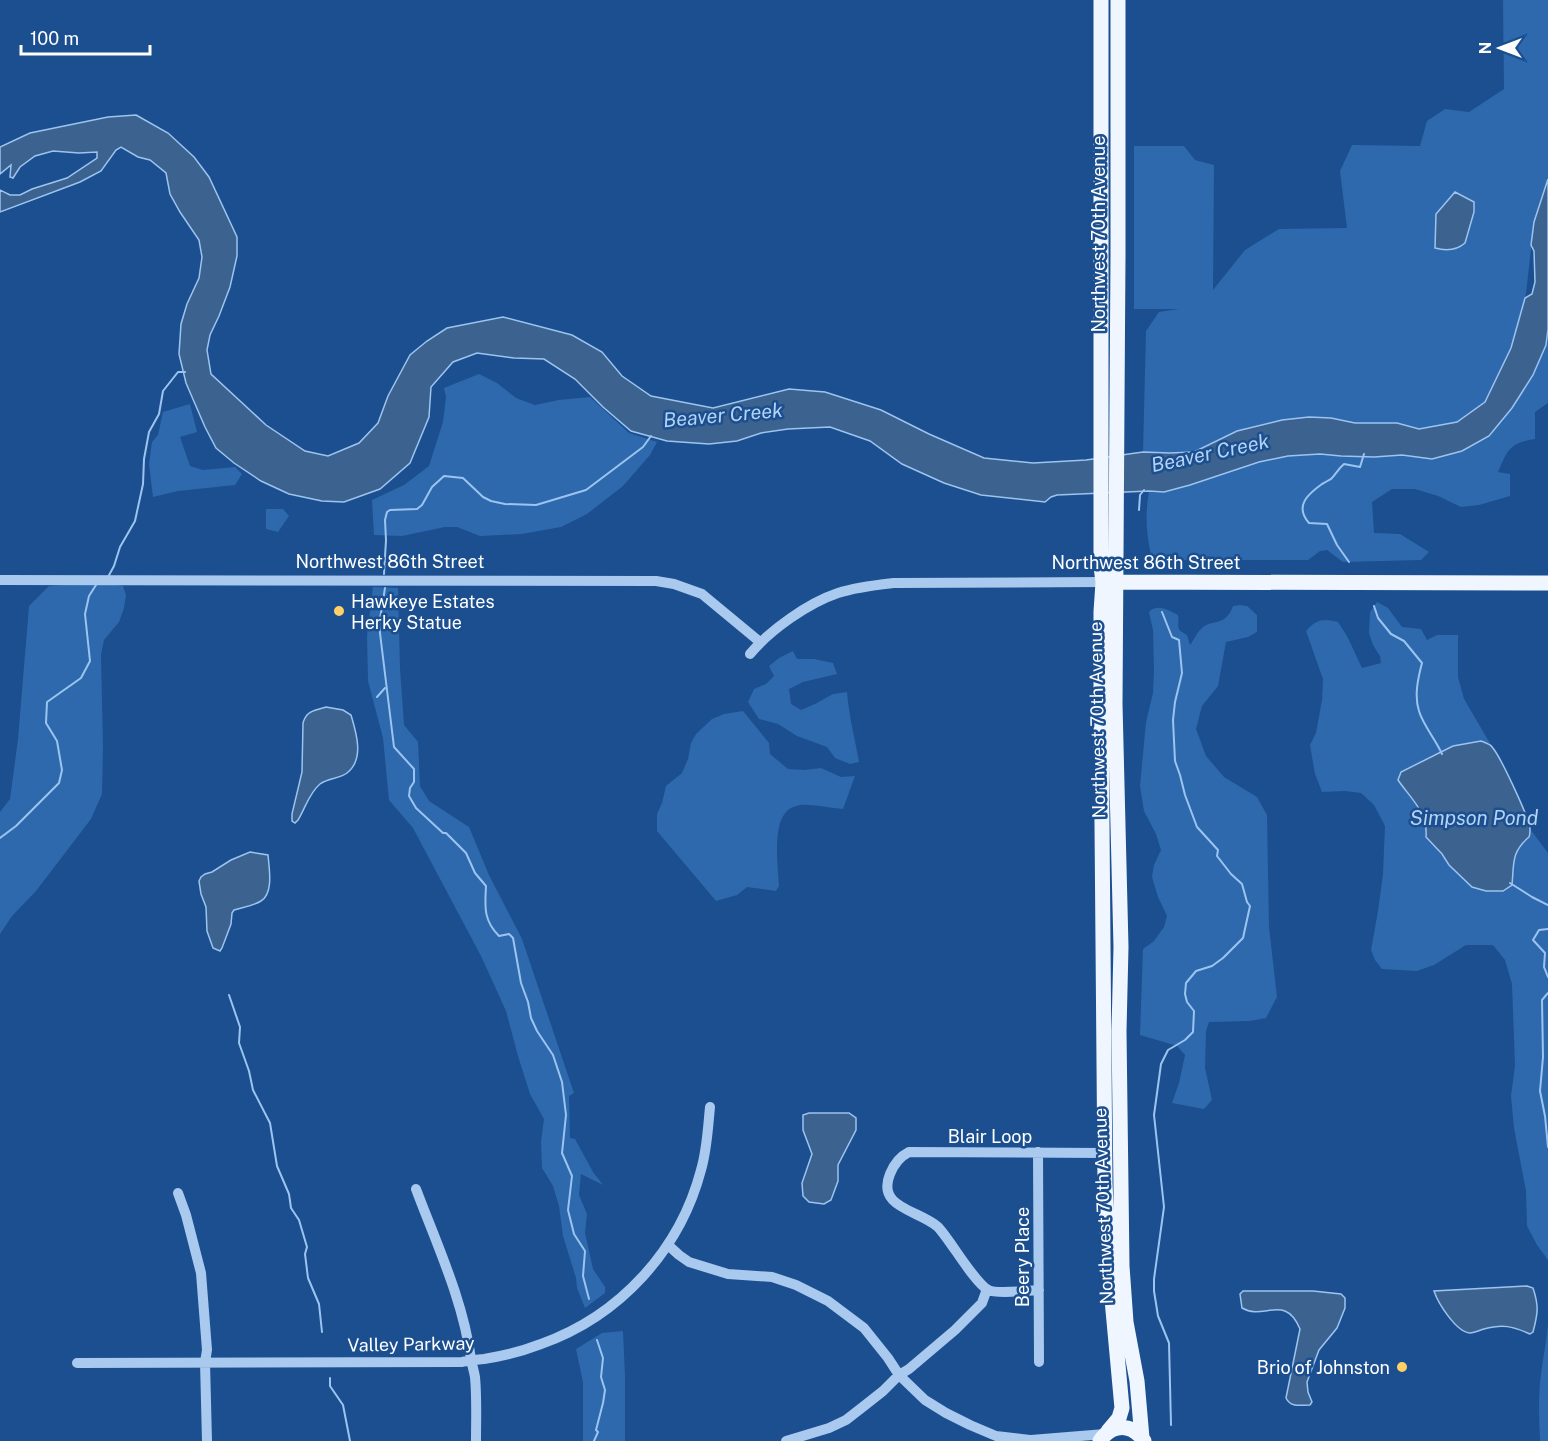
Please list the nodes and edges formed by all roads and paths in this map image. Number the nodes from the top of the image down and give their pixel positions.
1 (1101, 0) edge
2 (1118, 0) edge
3 (1108, 429) junction
4 (0, 580) edge
5 (1109, 582) junction
6 (1548, 583) edge
7 (760, 642) junction
8 (750, 654) dead end
9 (1104, 976) junction
10 (1120, 977) junction
11 (710, 1107) dead end
12 (1038, 1152) junction
13 (1105, 1153) junction
14 (416, 1189) dead end
15 (178, 1193) dead end
16 (668, 1245) junction
17 (987, 1290) junction
18 (1039, 1290) junction
19 (471, 1360) junction
20 (205, 1362) junction
21 (1039, 1362) dead end
22 (77, 1363) dead end
23 (899, 1375) junction
24 (1104, 1435) edge
25 (1035, 1440) edge
26 (1143, 1440) edge
27 (207, 1441) edge
28 (476, 1441) edge
29 (786, 1441) edge

1 - 3 main road, Northwest 70th Avenue
2 - 3 main road, Northwest 70th Avenue
3 - 5 main road, Northwest 70th Avenue
4 - 7 street, Northwest 86th Street
5 - 6 main road, Northwest 86th Street
5 - 7 street, Northwest 86th Street
5 - 9 main road, Northwest 70th Avenue
5 - 10 main road, Northwest 70th Avenue
7 - 8 street, Northwest 86th Street
9 - 10 street
9 - 13 main road, Northwest 70th Avenue
10 - 26 main road, Northwest 70th Avenue
11 - 16 street, Valley Parkway
12 - 13 street, Blair Loop
12 - 17 street, Blair Loop
12 - 18 street, Beery Place
13 - 24 main road, Northwest 70th Avenue
14 - 19 street
15 - 20 street
16 - 19 street, Valley Parkway
16 - 23 street
17 - 18 street
17 - 23 street
18 - 21 street, Beery Place
19 - 20 street, Valley Parkway
19 - 28 street
20 - 22 street, Valley Parkway
20 - 27 street
23 - 25 street
23 - 29 street
24 - 25 street
24 - 26 main road, Northwest 70th Avenue

